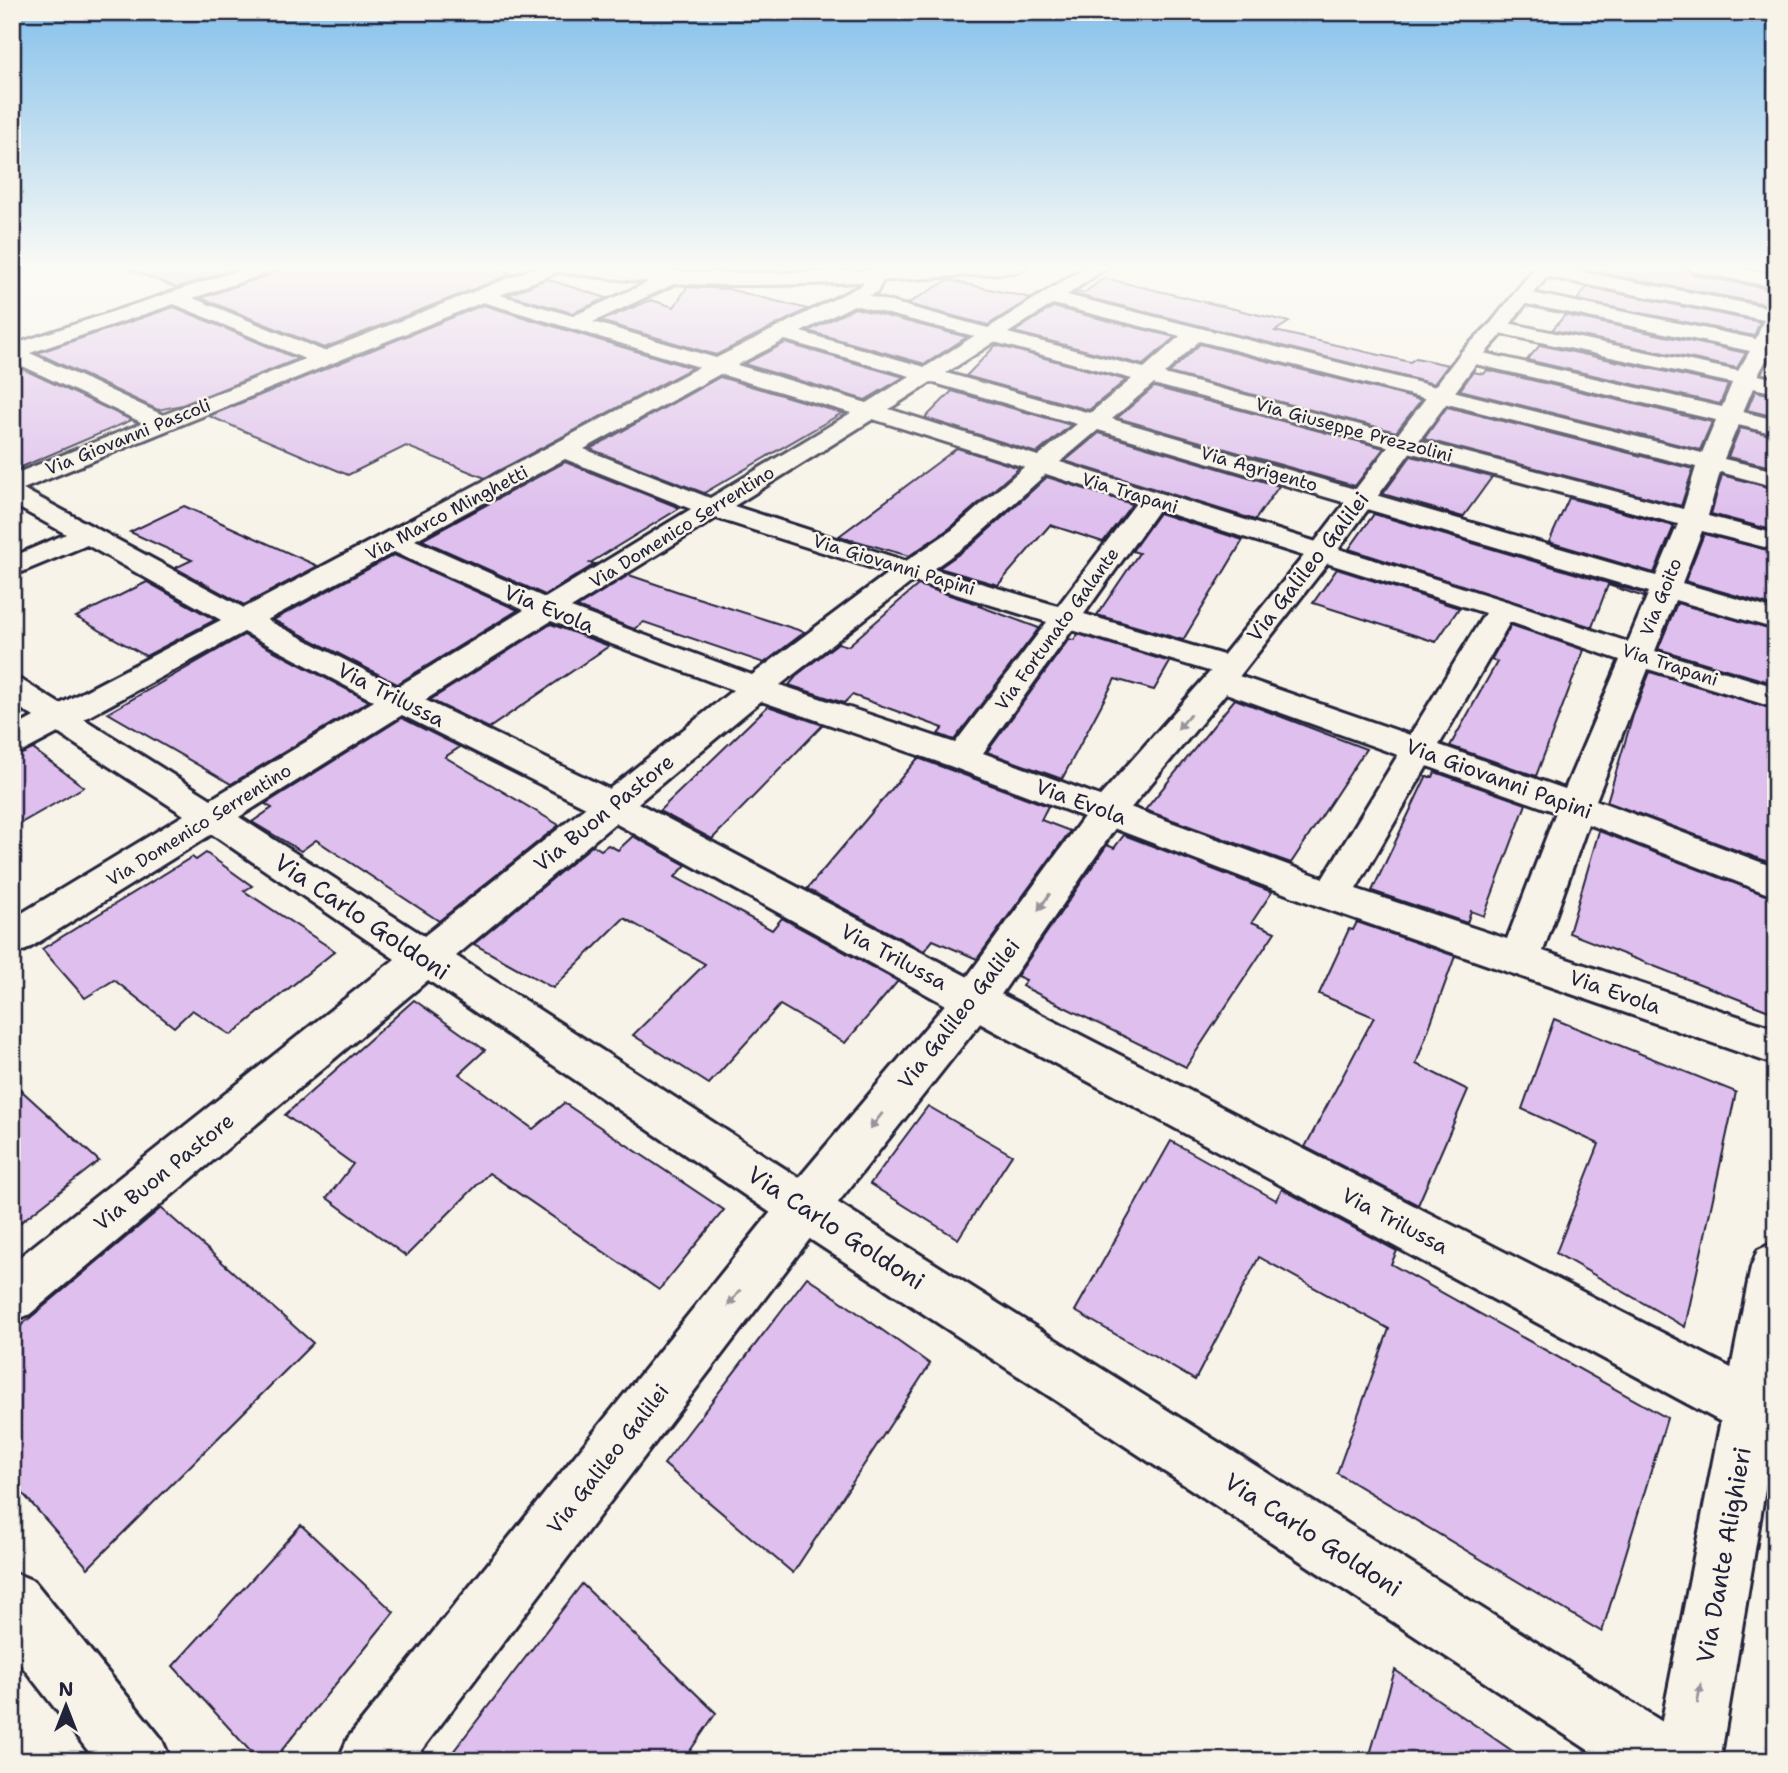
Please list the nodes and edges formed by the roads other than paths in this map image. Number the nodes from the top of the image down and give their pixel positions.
1 (299, 349) edge
2 (350, 349) edge
3 (658, 349) edge
4 (751, 349) edge
5 (837, 349) edge
6 (968, 349) edge
7 (1047, 349) edge
8 (1179, 349) edge
9 (1258, 349) edge
10 (1475, 349) edge
11 (1671, 349) edge
12 (1769, 349) edge
13 (12, 352) edge
14 (1469, 356) junction
15 (324, 359) junction
16 (718, 366) junction
17 (926, 374) junction
18 (1151, 377) junction
19 (1745, 379) junction
20 (1776, 386) edge
21 (1440, 394) junction
22 (870, 411) junction
23 (1730, 416) junction
24 (1096, 422) junction
25 (161, 423) junction
26 (1776, 427) edge
27 (1404, 443) junction
28 (564, 450) junction
29 (1710, 463) junction
30 (1042, 465) junction
31 (1776, 479) edge
32 (12, 484) edge
33 (12, 492) edge
34 (1362, 498) junction
35 (1152, 500) junction
36 (712, 508) junction
37 (1693, 520) junction
38 (86, 536) junction
39 (393, 541) junction
40 (1776, 542) edge
41 (1321, 553) junction
42 (12, 568) edge
43 (909, 571) junction
44 (1665, 588) junction
45 (1502, 609) junction
46 (548, 610) junction
47 (1067, 616) junction
48 (244, 620) junction
49 (1776, 620) edge
50 (1637, 656) junction
51 (1224, 673) junction
52 (12, 688) edge
53 (756, 688) junction
54 (1776, 698) edge
55 (400, 701) junction
56 (58, 719) junction
57 (12, 743) edge
58 (1419, 751) junction
59 (962, 758) junction
60 (614, 806) junction
61 (1576, 806) junction
62 (1107, 812) junction
63 (213, 817) junction
64 (1776, 883) edge
65 (1332, 896) junction
66 (12, 939) edge
67 (425, 959) junction
68 (1520, 960) junction
69 (974, 1000) junction
70 (1776, 1046) edge
71 (804, 1208) junction
72 (1776, 1267) edge
73 (12, 1296) edge
74 (1763, 1414) edge
75 (12, 1603) edge
76 (138, 1761) edge
77 (371, 1761) edge
78 (1665, 1761) edge
79 (1687, 1761) edge

1 - 15 street
2 - 15 street, Via Giovanni Pascoli
3 - 16 street, Via Trapani
4 - 16 street, Via Marco Minghetti
5 - 17 street, Via Agrigento
6 - 17 street, Via Domenico Serrentino
7 - 18 street, Via Giuseppe Prezzolini
8 - 18 street, Via Buon Pastore
9 - 21 street
10 - 14 street, Via Galileo Galilei
11 - 19 street
12 - 19 street, Via Goito
13 - 25 street
14 - 21 street, Via Galileo Galilei
14 - 23 street
15 - 25 street, Via Giovanni Pascoli
16 - 22 street, Via Trapani
16 - 28 street, Via Marco Minghetti
17 - 22 street, Via Domenico Serrentino
17 - 24 street, Via Agrigento
18 - 24 street, Via Buon Pastore
18 - 27 street, Via Giuseppe Prezzolini
19 - 20 street
19 - 23 street, Via Goito
21 - 27 street, Via Galileo Galilei
21 - 29 street
22 - 30 street, Via Trapani
22 - 36 street, Via Domenico Serrentino
23 - 26 street
23 - 29 street, Via Goito
24 - 30 street, Via Buon Pastore
24 - 34 street, Via Agrigento
25 - 32 street, Via Giovanni Pascoli
27 - 34 street, Via Galileo Galilei
27 - 37 street, Via Giuseppe Prezzolini
28 - 36 street, Via Giovanni Papini
28 - 39 street, Via Marco Minghetti
29 - 31 street
29 - 37 street, Via Goito
30 - 35 street, Via Trapani
30 - 43 street, Via Buon Pastore
33 - 38 street, Via Trilussa
34 - 41 street, Via Galileo Galilei
34 - 44 street, Via Agrigento
35 - 41 street, Via Trapani
35 - 47 street, Via Fortunato Galante
36 - 43 street, Via Giovanni Papini
36 - 46 street, Via Domenico Serrentino
37 - 40 street, Via Giuseppe Prezzolini
37 - 44 street, Via Goito
38 - 42 street
38 - 48 street, Via Trilussa
39 - 46 street, Via Evola
39 - 48 street, Via Marco Minghetti
41 - 45 street, Via Trapani
41 - 51 street, Via Galileo Galilei
43 - 47 street, Via Giovanni Papini
43 - 53 street, Via Buon Pastore
44 - 49 street, Via Agrigento
44 - 50 street, Via Goito
45 - 50 street, Via Trapani
45 - 58 street
46 - 53 street, Via Evola
46 - 55 street, Via Domenico Serrentino
47 - 51 street, Via Giovanni Papini
47 - 59 street, Via Fortunato Galante
48 - 55 street, Via Trilussa
48 - 56 street, Via Marco Minghetti
50 - 54 street, Via Trapani
50 - 61 street, Via Goito
51 - 58 street, Via Giovanni Papini
51 -> 62 street, Via Galileo Galilei
52 - 56 street, Via Carlo Goldoni
53 - 59 street, Via Evola
53 - 60 street, Via Buon Pastore
55 - 60 street, Via Trilussa
55 - 63 street, Via Domenico Serrentino
56 - 57 street, Via Marco Minghetti
56 - 63 street, Via Carlo Goldoni
58 - 61 street, Via Giovanni Papini
58 - 65 street
59 - 62 street, Via Evola
60 - 67 street, Via Buon Pastore
60 - 69 street, Via Trilussa
61 - 64 street, Via Giovanni Papini
61 - 68 street, Via Goito
62 - 65 street, Via Evola
62 -> 69 street, Via Galileo Galilei
63 - 66 street, Via Domenico Serrentino
63 - 67 street, Via Carlo Goldoni
65 - 68 street, Via Evola
67 - 71 street, Via Carlo Goldoni
67 - 73 street, Via Buon Pastore
68 - 70 street, Via Evola
69 -> 71 street, Via Galileo Galilei
69 - 74 street, Via Trilussa
71 -> 77 street, Via Galileo Galilei
71 - 78 street, Via Carlo Goldoni
72 - 74 street, Via Dante Alighieri
79 -> 74 street, Via Dante Alighieri
75 - 76 street

